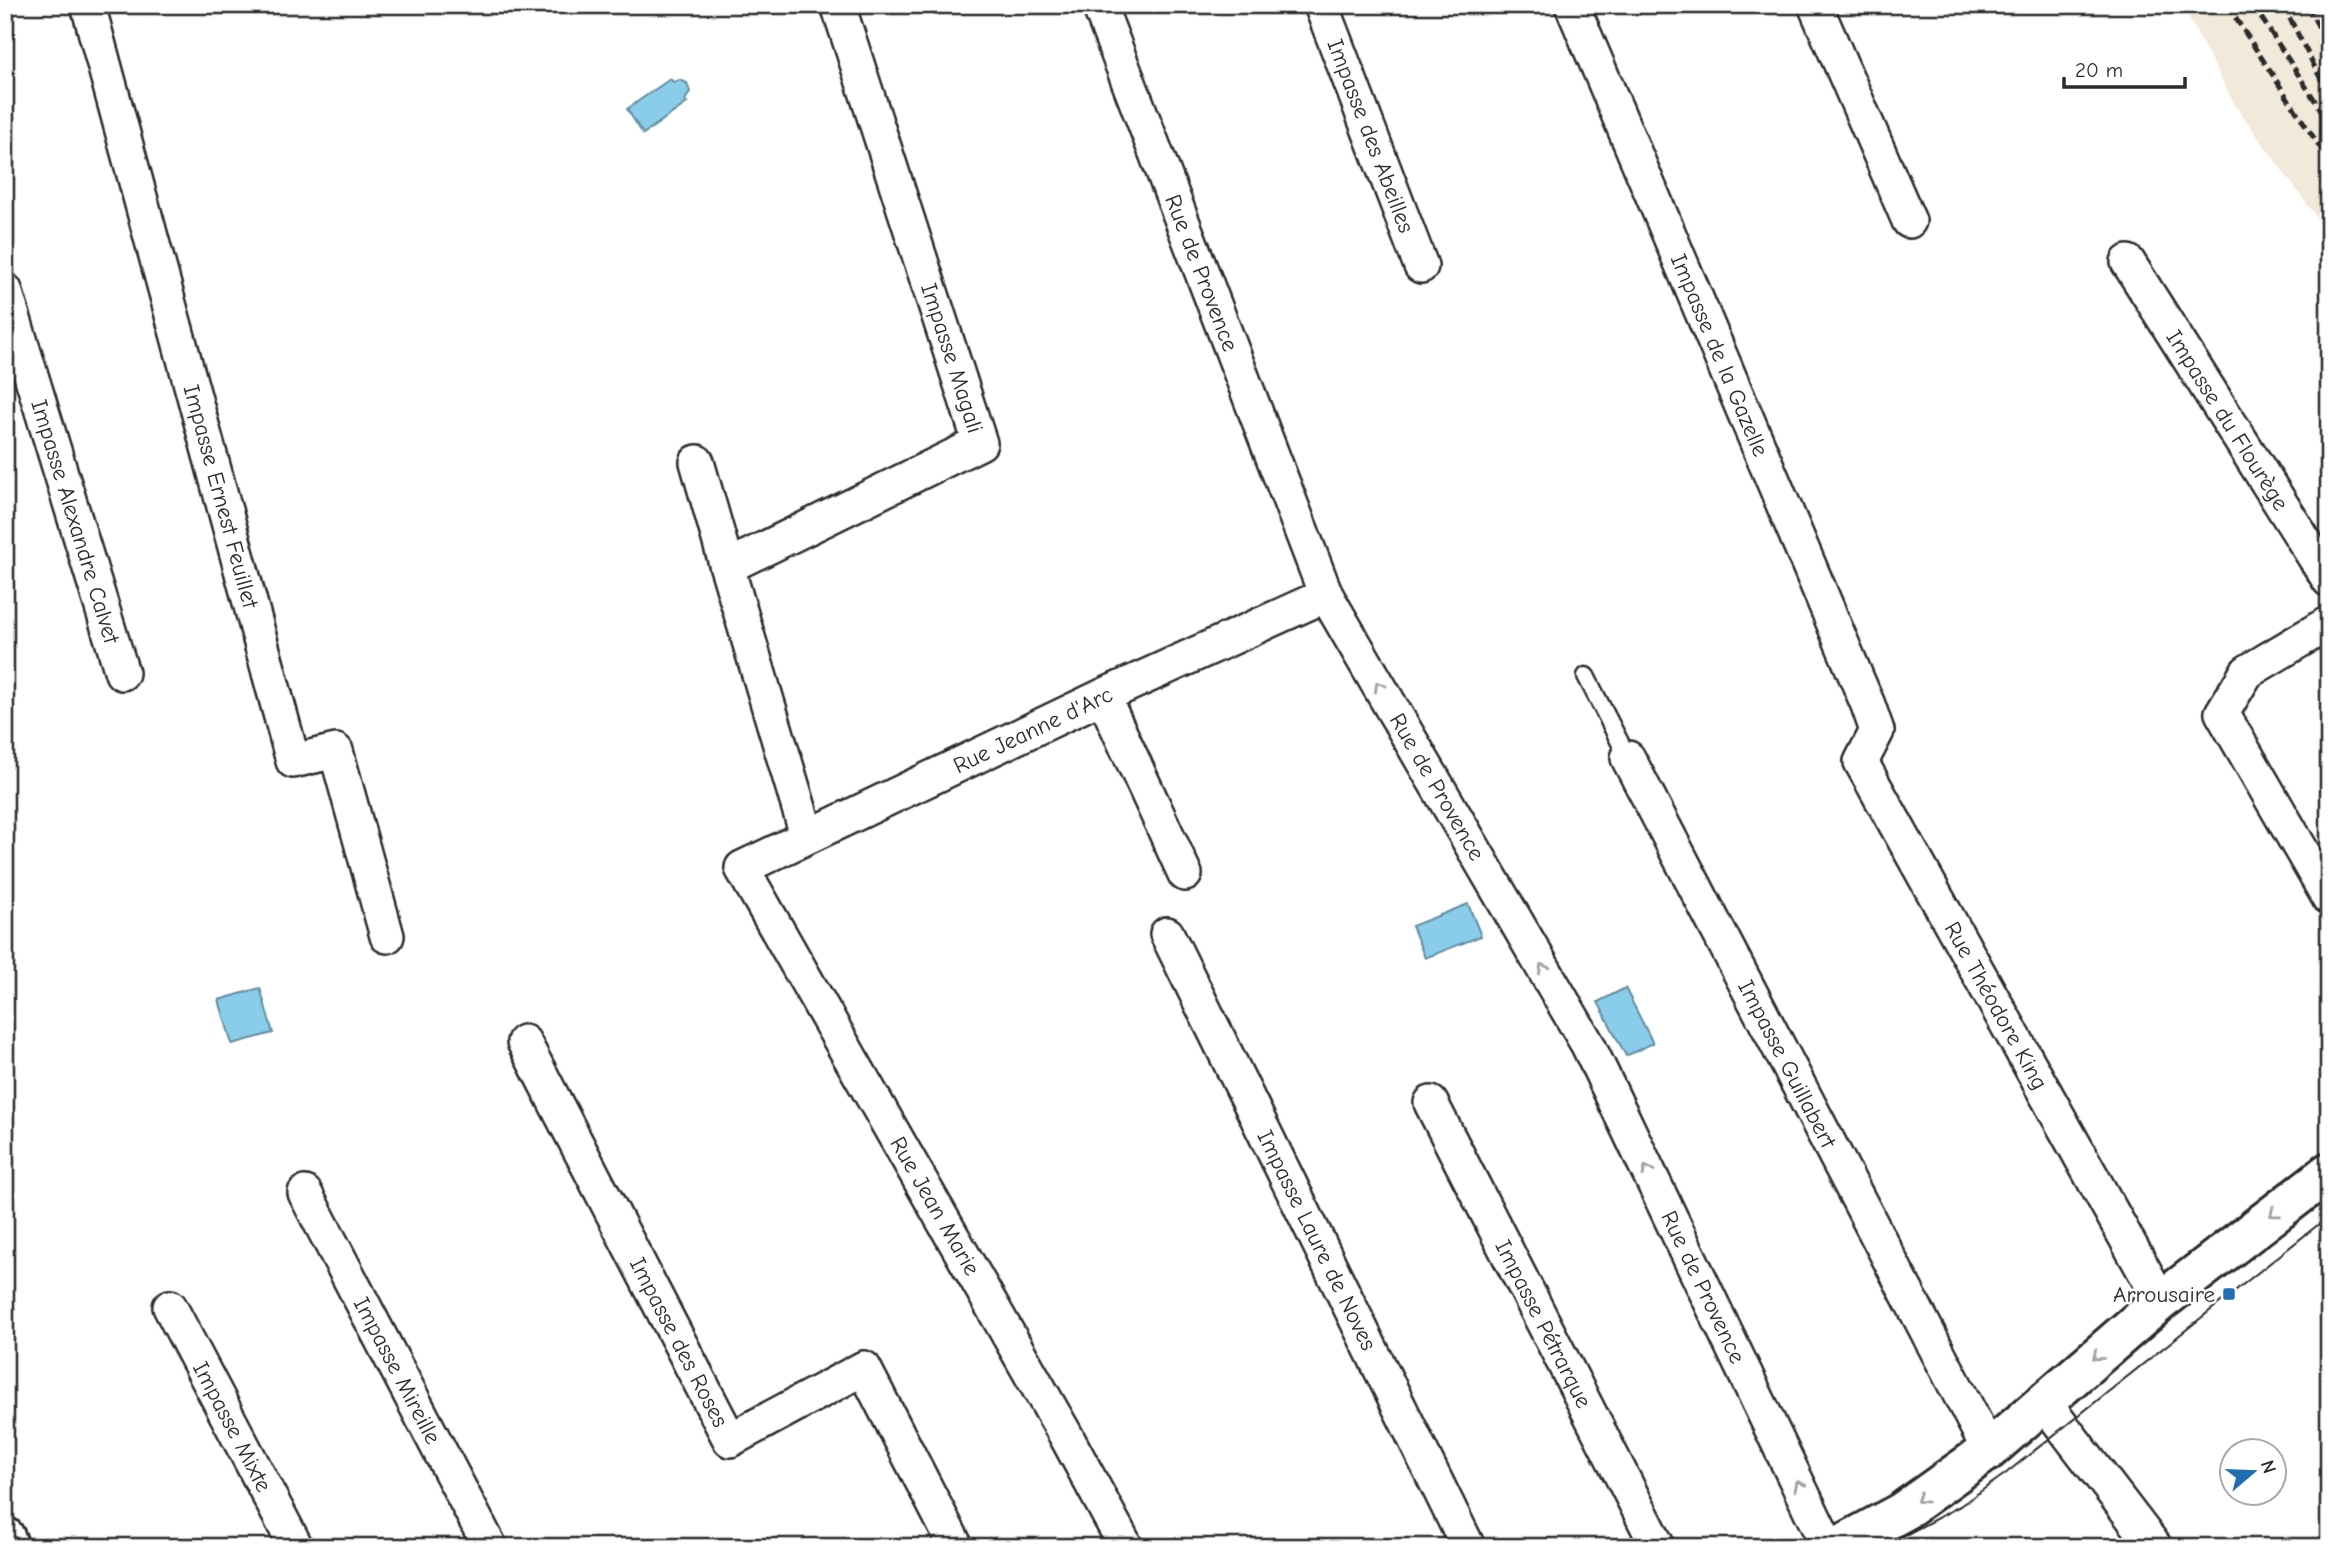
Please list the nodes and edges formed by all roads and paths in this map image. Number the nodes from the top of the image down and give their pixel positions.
1 (88, 5) edge
2 (838, 5) edge
3 (1099, 5) edge
4 (1321, 5) edge
5 (1572, 5) edge
6 (1815, 5) edge
7 (1909, 221) dead end
8 (2128, 261) dead end
9 (1421, 266) dead end
10 (5, 290) edge
11 (697, 462) dead end
12 (727, 567) junction
13 (2329, 580) edge
14 (1326, 595) junction
15 (2329, 623) edge
16 (122, 673) dead end
17 (1586, 676) dead end
18 (1103, 696) junction
19 (1868, 705) joint
20 (1628, 758) joint
21 (807, 835) junction
22 (742, 868) joint
23 (1185, 874) dead end
24 (2329, 898) edge
25 (1167, 934) dead end
26 (387, 936) dead end
27 (524, 1042) dead end
28 (1430, 1103) dead end
29 (2329, 1172) edge
30 (305, 1193) dead end
31 (2161, 1301) junction
32 (170, 1307) dead end
33 (2043, 1401) junction
34 (1989, 1450) junction
35 (5, 1537) edge
36 (1845, 1545) edge
37 (9, 1547) edge
38 (296, 1547) edge
39 (490, 1547) edge
40 (956, 1547) edge
41 (1126, 1547) edge
42 (1468, 1547) edge
43 (1658, 1547) edge
44 (2155, 1547) edge

1 - 26 street, Impasse Ernest Feuillet
2 - 12 street, Impasse Magali
3 - 14 street, Rue de Provence
4 - 9 street, Impasse des Abeilles
5 - 19 street, Impasse de la Gazelle
6 - 7 street
8 - 13 street, Impasse du Flourège
10 - 16 street, Impasse Alexandre Calvet
11 - 12 street
12 - 21 street
14 - 18 street, Rue Jeanne d'Arc
36 -> 14 street, Rue de Provence
15 - 24 street
17 - 20 lane, Impasse Guillabert
18 - 21 street, Rue Jeanne d'Arc
18 - 23 street
19 - 31 street, Rue Théodore King
20 - 34 street, Impasse Guillabert
21 - 22 street, Rue Jeanne d'Arc
22 - 41 street, Rue Jean Marie
25 - 42 street, Impasse Laure de Noves
27 - 40 street, Impasse des Roses
28 - 43 street, Impasse Pétrarque
29 -> 31 street
30 - 39 street, Impasse Mireille
31 -> 33 street
32 - 38 street, Impasse Mixte
33 - 34 street
33 - 44 street
34 -> 36 street
35 - 37 street

